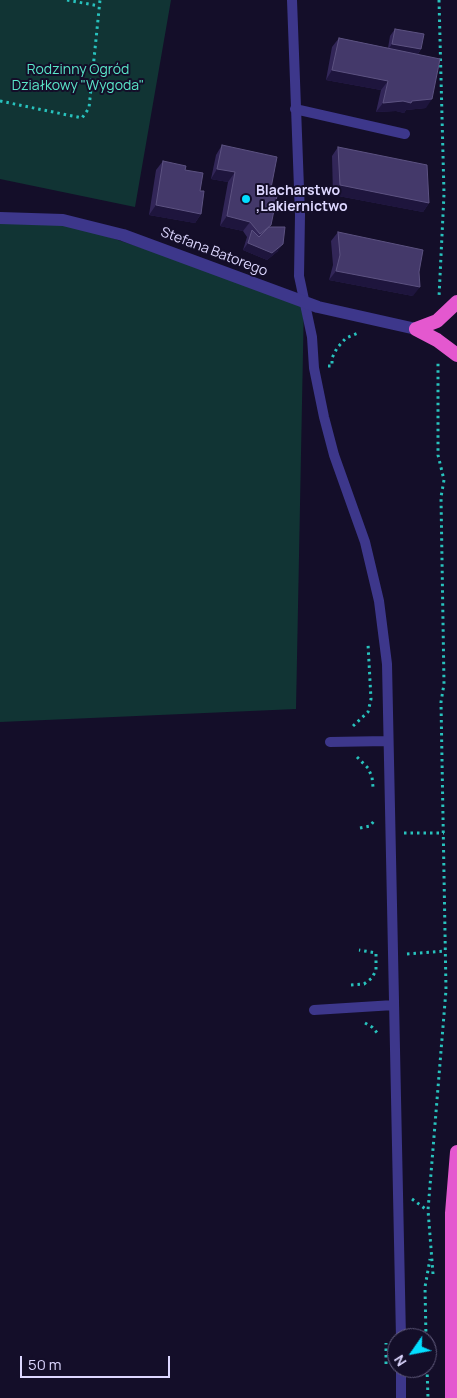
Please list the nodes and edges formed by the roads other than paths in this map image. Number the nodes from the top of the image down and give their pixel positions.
1 (292, 0) edge
2 (296, 109) junction
3 (405, 134) dead end
4 (0, 218) edge
5 (304, 301) junction
6 (457, 302) edge
7 (416, 329) junction
8 (457, 355) edge
9 (387, 741) junction
10 (330, 742) dead end
11 (394, 1005) junction
12 (314, 1010) dead end
13 (457, 1152) edge
14 (401, 1328) edge
15 (401, 1378) edge
16 (401, 1398) edge
17 (452, 1398) edge

1 - 2 lane
2 - 3 lane
2 - 5 lane
4 - 5 street, Stefana Batorego
5 - 7 street, Stefana Batorego
5 - 9 lane
6 - 7 highway
7 - 8 highway
9 - 10 lane
9 - 11 lane
11 - 12 lane
11 - 14 lane
13 - 17 highway
15 - 16 lane

